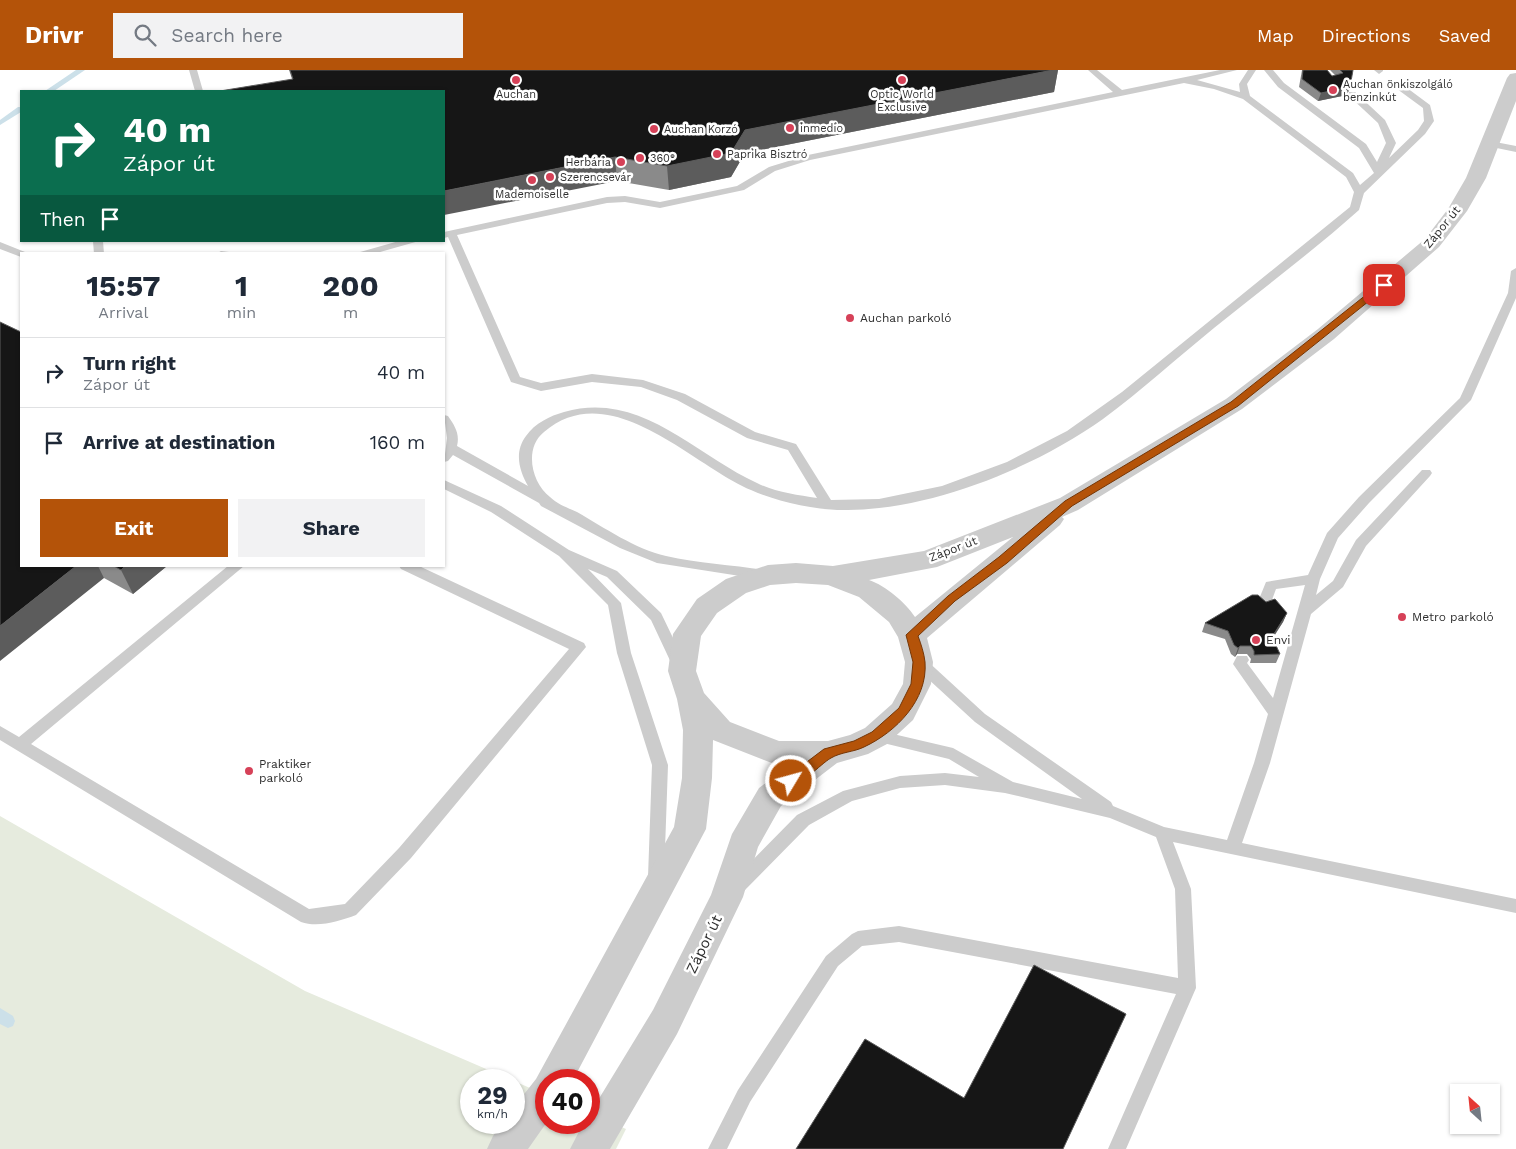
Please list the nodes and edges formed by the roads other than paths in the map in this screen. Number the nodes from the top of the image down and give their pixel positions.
1 (193, 70) edge
2 (1092, 70) edge
3 (1233, 70) edge
4 (1252, 70) edge
5 (1268, 70) edge
6 (1516, 78) edge
7 (1183, 80) junction
8 (1396, 84) dead end
9 (199, 90) edge
10 (1120, 93) junction
11 (1352, 94) edge
12 (1246, 97) junction
13 (1490, 144) junction
14 (1516, 149) edge
15 (1378, 172) junction
16 (1359, 192) junction
17 (448, 234) edge
18 (412, 242) edge
19 (0, 245) edge
20 (398, 250) edge
21 (378, 252) edge
22 (20, 254) edge
23 (1516, 270) edge
24 (1489, 348) joint
25 (445, 421) edge
26 (448, 453) edge
27 (1426, 473) dead end
28 (445, 484) edge
29 (546, 503) junction
30 (1069, 504) junction
31 (827, 505) junction
32 (564, 553) junction
33 (236, 567) edge
34 (408, 567) edge
35 (768, 575) junction
36 (833, 576) junction
37 (1313, 579) junction
38 (1264, 604) edge
39 (1304, 611) junction
40 (916, 648) junction
41 (1242, 660) dead end
42 (687, 685) junction
43 (1275, 712) junction
44 (0, 732) edge
45 (876, 736) junction
46 (20, 745) junction
47 (828, 753) junction
48 (1009, 788) junction
49 (1112, 812) junction
50 (1162, 833) junction
51 (1232, 847) junction
52 (655, 896) junction
53 (727, 897) junction
54 (1516, 906) edge
55 (1187, 988) junction
56 (560, 1069) edge
57 (535, 1108) edge
58 (506, 1149) edge
59 (589, 1149) edge
60 (717, 1149) edge
61 (1117, 1149) edge

1 - 9 lane
2 - 10 lane
3 - 7 lane
4 - 12 lane
5 - 15 lane
6 - 13 street, Zápor út
7 - 10 lane
7 - 12 lane
8 - 15 lane
10 - 17 lane
11 - 15 lane
12 - 16 lane
13 - 14 lane
13 - 30 street, Zápor út
15 - 16 lane
16 - 31 lane
17 - 31 lane
18 - 20 lane
19 - 22 lane
20 - 21 lane
23 - 24 lane
24 - 37 lane
25 - 26 lane
26 - 29 lane
27 - 39 lane
28 - 32 lane
29 - 31 lane
29 - 35 lane
30 - 36 street, Zápor út
30 - 40 street, Zápor út
32 - 42 lane
32 - 52 lane
33 - 46 lane
34 - 46 lane
35 - 36 street, Zápor út
35 - 42 street, Zápor út
36 - 40 street, Zápor út
37 - 38 lane
37 - 39 lane
39 - 43 lane
40 - 45 street, Zápor út
40 - 49 lane
41 - 43 lane
42 - 47 street, Zápor út
42 - 52 street, Zápor út
43 - 51 lane
44 - 46 lane
45 - 47 street, Zápor út
45 - 48 lane
47 - 53 street, Zápor út
48 - 49 lane
48 - 53 lane
49 - 50 lane
50 - 51 lane
50 - 55 lane
51 - 54 lane
52 - 56 street, Zápor út
53 - 59 street, Zápor út
55 - 60 lane
55 - 61 lane
57 - 58 street

